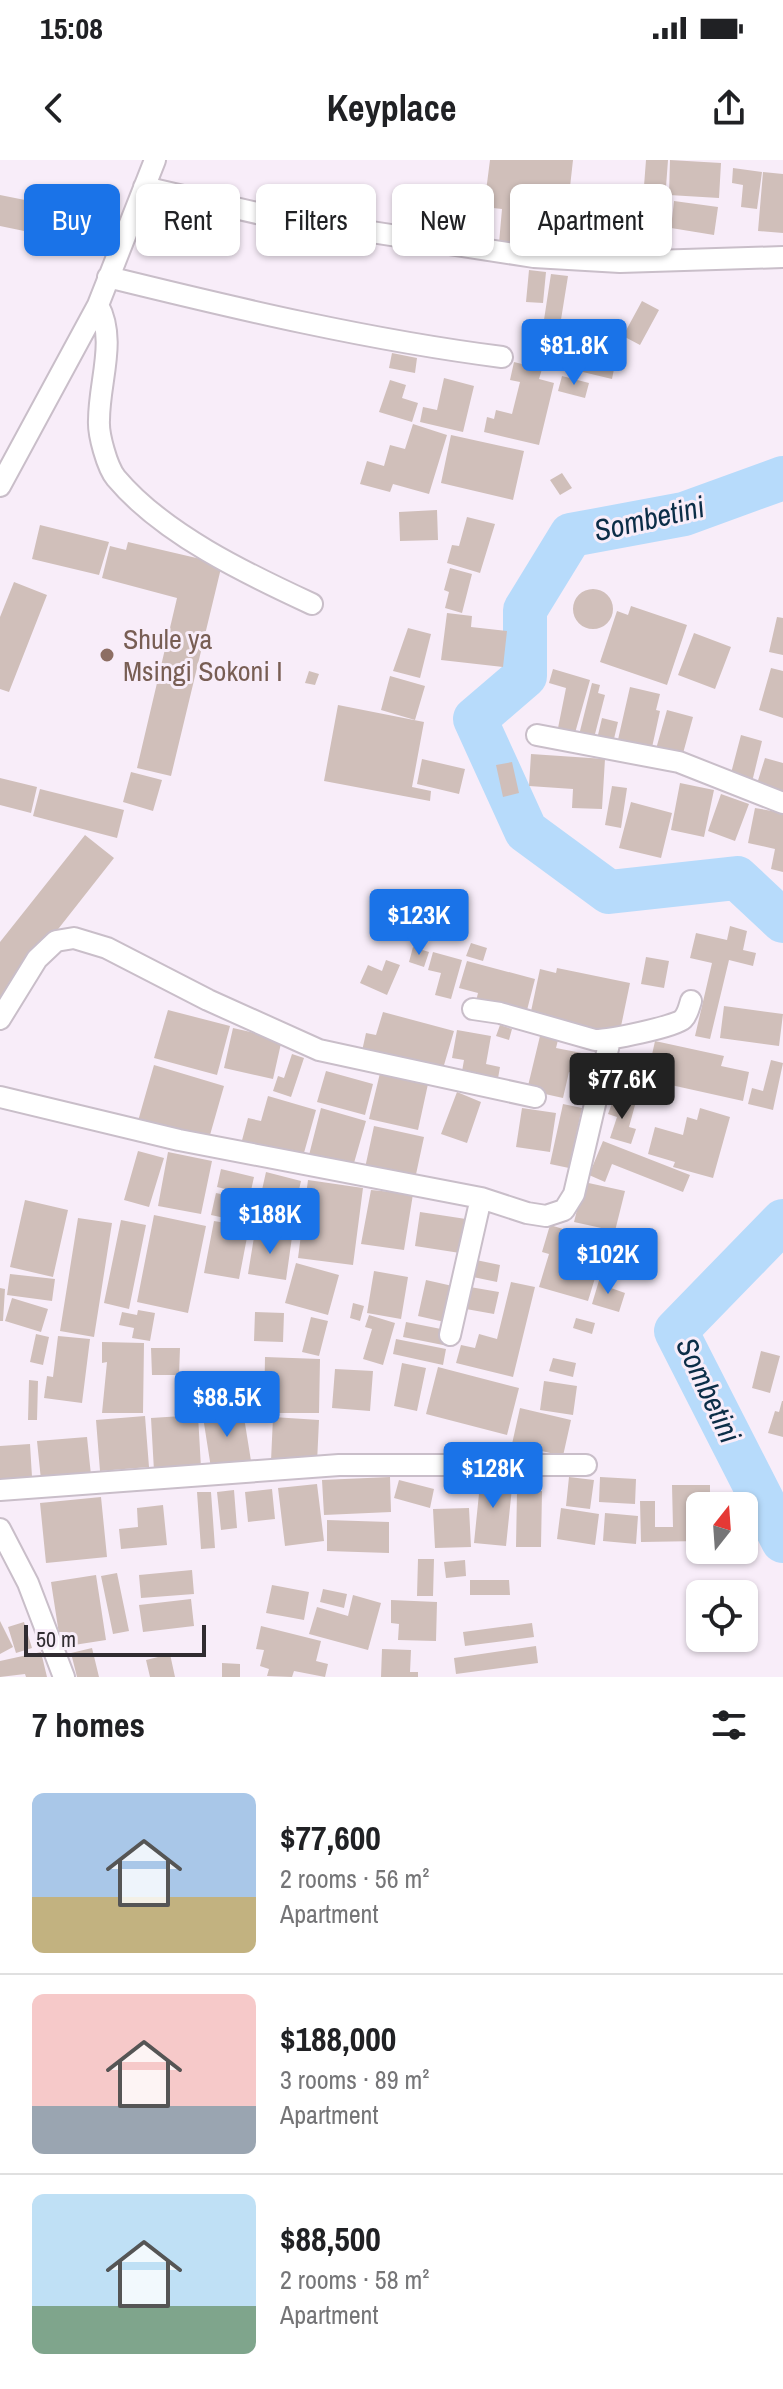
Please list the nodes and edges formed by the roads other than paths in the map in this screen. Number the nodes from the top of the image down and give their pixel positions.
1 (155, 160) edge
2 (145, 184) edge
3 (136, 207) edge
4 (240, 209) edge
5 (783, 257) edge
6 (108, 277) junction
7 (98, 305) junction
8 (502, 357) dead end
9 (0, 486) edge
10 (312, 604) dead end
11 (537, 735) dead end
12 (783, 803) edge
13 (691, 1001) dead end
14 (473, 1009) dead end
15 (0, 1019) edge
16 (610, 1040) junction
17 (0, 1097) edge
18 (535, 1097) dead end
19 (481, 1198) junction
20 (450, 1335) dead end
21 (586, 1465) dead end
22 (0, 1490) edge
23 (0, 1529) edge
24 (64, 1677) edge

1 - 2 street
3 - 6 street
4 - 5 street
6 - 7 street
6 - 8 street
7 - 9 street
7 - 10 street
11 - 12 street
13 - 16 street
14 - 16 street
15 - 18 street
16 - 19 street
17 - 19 street
19 - 20 street
21 - 22 street
23 - 24 street

